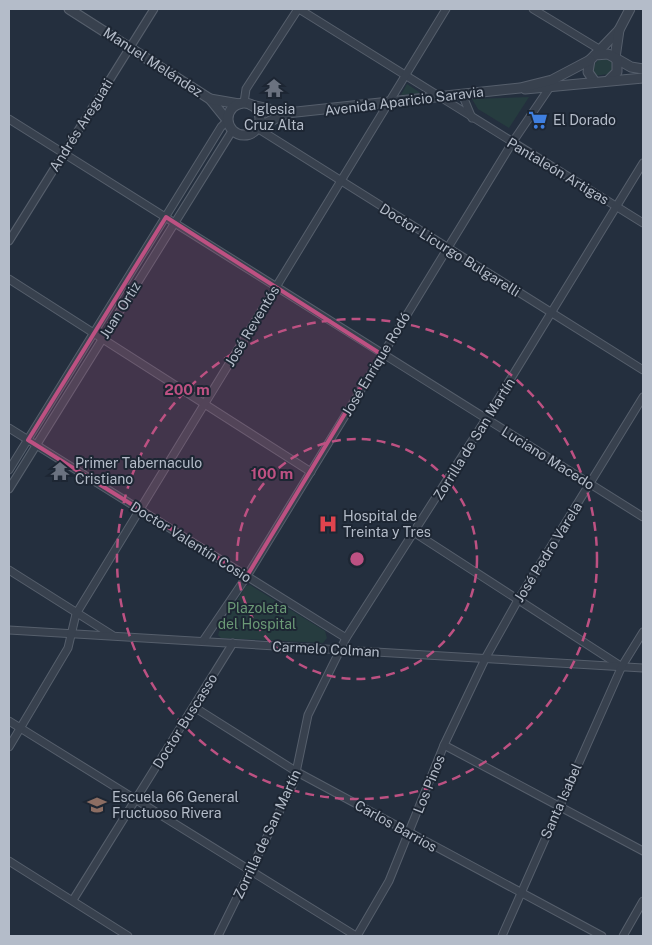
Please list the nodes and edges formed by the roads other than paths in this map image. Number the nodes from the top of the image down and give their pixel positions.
1 (69, 9) edge
2 (154, 9) edge
3 (298, 9) edge
4 (446, 9) edge
5 (533, 9) edge
6 (630, 9) edge
7 (619, 30) junction
8 (130, 47) junction
9 (595, 55) junction
10 (616, 59) junction
11 (405, 75) junction
12 (643, 76) edge
13 (609, 80) junction
14 (595, 82) junction
15 (550, 87) junction
16 (520, 88) junction
17 (462, 94) junction
18 (438, 96) junction
19 (210, 99) junction
20 (389, 101) junction
21 (244, 104) junction
22 (288, 113) junction
23 (472, 118) junction
24 (9, 119) edge
25 (228, 120) junction
26 (258, 128) junction
27 (232, 131) junction
28 (512, 143) junction
29 (64, 153) junction
30 (643, 164) edge
31 (341, 181) junction
32 (616, 207) junction
33 (166, 217) junction
34 (174, 222) junction
35 (643, 223) edge
36 (9, 241) edge
37 (447, 248) junction
38 (9, 279) edge
39 (276, 286) junction
40 (551, 313) junction
41 (95, 333) junction
42 (103, 338) junction
43 (381, 354) junction
44 (643, 370) edge
45 (643, 397) edge
46 (205, 403) junction
47 (486, 419) junction
48 (9, 428) edge
49 (28, 440) junction
50 (36, 445) junction
51 (9, 470) edge
52 (311, 472) junction
53 (590, 484) junction
54 (9, 489) edge
55 (140, 510) junction
56 (643, 517) edge
57 (415, 533) junction
58 (9, 570) edge
59 (247, 576) junction
60 (518, 600) junction
61 (76, 614) junction
62 (9, 630) edge
63 (643, 632) edge
64 (71, 633) junction
65 (114, 636) junction
66 (346, 638) junction
67 (203, 641) junction
68 (233, 643) junction
69 (340, 651) junction
70 (486, 657) junction
71 (622, 666) junction
72 (643, 668) edge
73 (194, 707) junction
74 (9, 721) edge
75 (20, 728) junction
76 (444, 745) junction
77 (9, 747) edge
78 (297, 772) junction
79 (135, 801) junction
80 (558, 806) junction
81 (409, 833) junction
82 (643, 851) edge
83 (9, 861) edge
84 (251, 871) junction
85 (520, 894) junction
86 (73, 900) junction
87 (643, 901) edge
88 (128, 936) edge
89 (218, 936) edge
90 (357, 936) edge
91 (502, 936) edge
92 (602, 936) edge
93 (623, 936) edge

1 - 8 street, Manuel Meléndez
2 - 8 street, Andrés Areguati
3 - 11 street, Pantaleón Artigas
3 - 21 street
4 - 11 street, José Reventós
5 - 9 street
6 - 7 street
7 - 9 street, Avenida Aparicio Saravia
7 - 10 street
8 - 19 street, Manuel Meléndez
8 - 29 street, Andrés Areguati
9 - 10 street
9 - 14 street
9 - 16 street, Avenida Aparicio Saravia
10 - 12 street, Avenida Aparicio Saravia
10 - 13 street
11 - 18 street, Pantaleón Artigas
11 - 20 street, José Reventós
12 - 13 street, Avenida Aparicio Saravia
13 - 14 street, Avenida Aparicio Saravia
14 - 15 street, Avenida Aparicio Saravia
15 - 16 street, Avenida Aparicio Saravia
15 - 28 street, José Enrique Rodó
16 - 17 street, Avenida Aparicio Saravia
17 - 18 street, Avenida Aparicio Saravia
17 - 23 street
18 - 20 street, Avenida Aparicio Saravia
18 - 23 street, Pantaleón Artigas
19 - 21 street, Manuel Meléndez
19 - 25 street, Manuel Meléndez
20 - 22 street, Avenida Aparicio Saravia
20 - 31 street, José Reventós
21 - 22 street, Avenida Aparicio Saravia
21 - 25 street
21 - 26 street
22 - 26 street, Avenida Aparicio Saravia
23 - 28 street, Pantaleón Artigas
24 - 29 street, Luciano Macedo
25 - 27 street
25 - 33 street, Juan Ortiz
26 - 27 street
26 - 31 street, Doctor Licurgo Bulgarelli
27 - 34 street, Juan Ortiz
28 - 32 street, Pantaleón Artigas
28 - 37 street, José Enrique Rodó
29 - 33 street, Luciano Macedo
29 - 36 street, Andrés Areguati
30 - 32 street, Zorrilla de San Martín
31 - 37 street, Doctor Licurgo Bulgarelli
31 - 39 street, José Reventós
32 - 35 street, Pantaleón Artigas
32 - 40 street, Zorrilla de San Martín
33 - 34 street, Luciano Macedo
33 - 41 street, Juan Ortiz
34 - 39 street, Luciano Macedo
34 - 42 street, Juan Ortiz
37 - 40 street, Doctor Licurgo Bulgarelli
37 - 43 street, José Enrique Rodó
38 - 41 street
39 - 43 street, Luciano Macedo
39 - 46 street, José Reventós
40 - 44 street, Doctor Licurgo Bulgarelli
40 - 47 street, Zorrilla de San Martín
41 - 42 street
41 - 49 street, Juan Ortiz
42 - 46 street
42 - 50 street, Juan Ortiz
43 - 47 street, Luciano Macedo
43 - 52 street, José Enrique Rodó
45 - 53 street, José Pedro Varela
46 - 52 street
46 - 55 street, José Reventós
47 - 53 street, Luciano Macedo
47 - 57 street, Zorrilla de San Martín
48 - 49 street, Doctor Valentín Cosio
49 - 50 street, Doctor Valentín Cosio
49 - 51 street, Juan Ortiz
50 - 54 street, Juan Ortiz
50 - 55 street, Doctor Valentín Cosio
52 - 59 street, José Enrique Rodó
53 - 56 street, Luciano Macedo
53 - 60 street, José Pedro Varela
55 - 59 street, Doctor Valentín Cosio
55 - 61 street, José Reventós
57 - 60 street
57 - 66 street, Zorrilla de San Martín
58 - 61 street
59 - 66 street, Doctor Valentín Cosio
59 - 67 street, José Enrique Rodó
60 - 70 street, José Pedro Varela
60 - 71 street
61 - 64 street, José Reventós
61 - 65 street
62 - 64 street, Carmelo Colman
63 - 71 street, Santa Isabel
64 - 65 street, Carmelo Colman
64 - 75 street, José Reventós
65 - 67 street, Carmelo Colman
66 - 69 street, Zorrilla de San Martín
67 - 68 street, Carmelo Colman
68 - 69 street, Carmelo Colman
68 - 73 street, Doctor Buscasso
69 - 70 street, Carmelo Colman
69 - 78 street, Zorrilla de San Martín
70 - 71 street, Carmelo Colman
70 - 76 street, Los Pinos
71 - 72 street, Carmelo Colman
71 - 80 street, Santa Isabel
73 - 78 street, Carlos Barrios
73 - 79 street, Doctor Buscasso
74 - 75 street
75 - 77 street, José Reventós
75 - 79 street
76 - 80 street
76 - 81 street, Los Pinos
78 - 81 street, Carlos Barrios
78 - 84 street, Zorrilla de San Martín
79 - 84 street
79 - 86 street, Doctor Buscasso
80 - 82 street
80 - 85 street, Santa Isabel
81 - 85 street, Carlos Barrios
81 - 90 street, Los Pinos
83 - 86 street
84 - 89 street, Zorrilla de San Martín
84 - 90 street
85 - 91 street, Santa Isabel
85 - 92 street, Carlos Barrios
86 - 88 street
87 - 93 street

